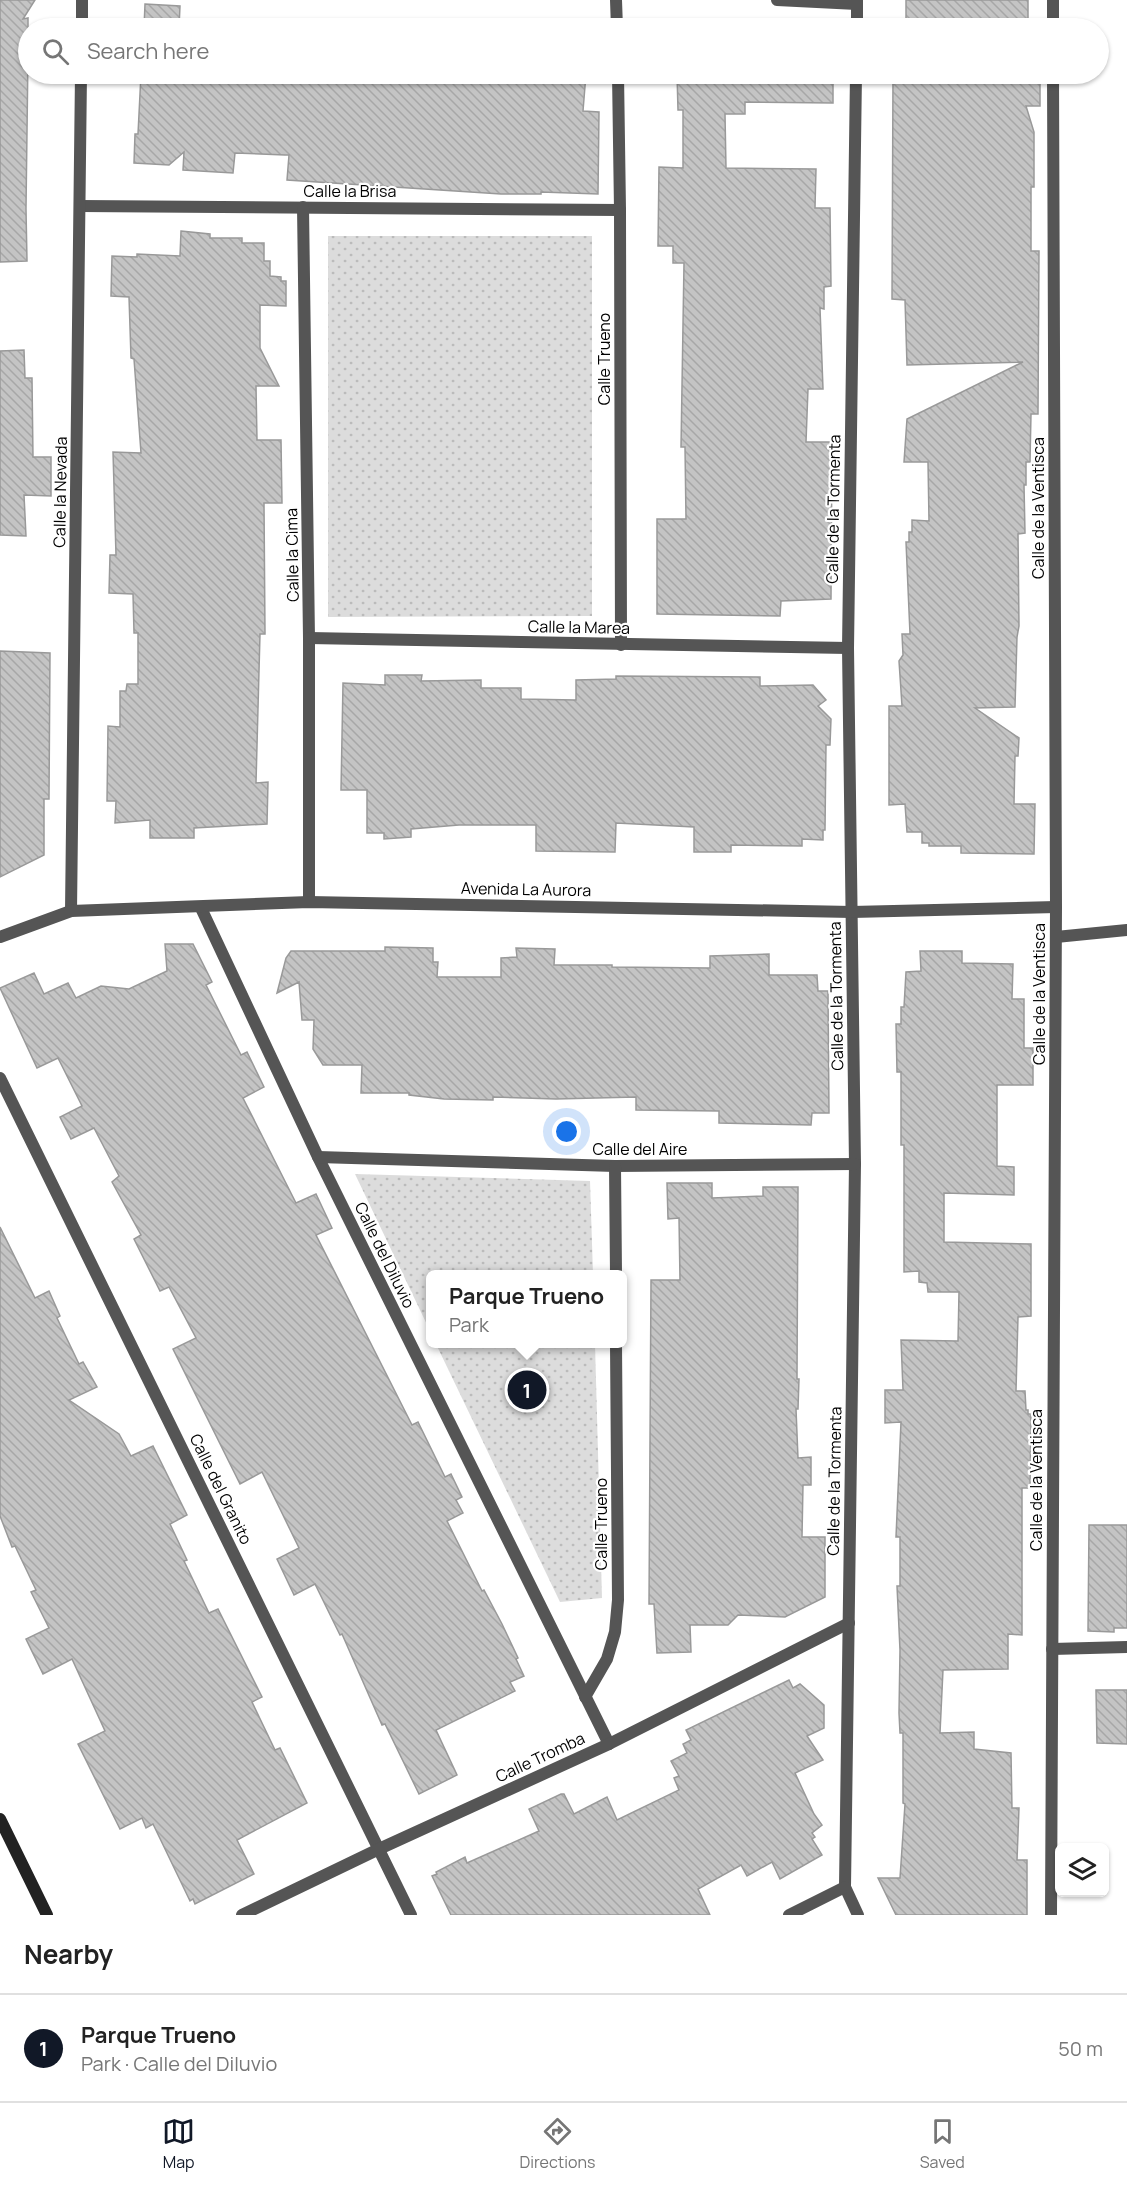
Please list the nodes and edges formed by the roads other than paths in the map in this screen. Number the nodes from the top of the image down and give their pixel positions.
1 (82, 0) edge
2 (616, 0) edge
3 (777, 0) edge
4 (1053, 0) edge
5 (857, 2) edge
6 (82, 18) edge
7 (617, 18) edge
8 (857, 18) edge
9 (1053, 18) edge
10 (81, 84) edge
11 (618, 84) edge
12 (856, 84) edge
13 (1053, 84) edge
14 (80, 206) junction
15 (303, 207) junction
16 (620, 210) junction
17 (309, 638) junction
18 (621, 645) junction
19 (848, 648) junction
20 (309, 902) junction
21 (1056, 907) junction
22 (201, 908) junction
23 (71, 911) junction
24 (852, 912) junction
25 (1127, 930) edge
26 (0, 937) edge
27 (1056, 937) junction
28 (0, 1078) edge
29 (318, 1157) junction
30 (855, 1164) junction
31 (615, 1166) junction
32 (616, 1270) edge
33 (616, 1348) edge
34 (849, 1623) junction
35 (1127, 1647) edge
36 (1052, 1649) junction
37 (585, 1696) junction
38 (609, 1744) junction
39 (0, 1819) edge
40 (379, 1849) junction
41 (845, 1887) junction
42 (48, 1915) edge
43 (242, 1915) edge
44 (411, 1915) edge
45 (789, 1915) edge
46 (858, 1915) edge
47 (1051, 1915) edge

1 - 6 street
2 - 7 street
3 - 5 street
4 - 9 street
5 - 8 street
10 - 14 street, Calle la Nevada
11 - 16 street, Calle Trueno
12 - 19 street, Calle de la Tormenta
13 - 21 street, Calle de la Ventisca
14 - 15 street, Calle la Brisa
14 - 23 street, Calle la Nevada
15 - 16 street, Calle la Brisa
15 - 17 street, Calle la Cima
16 - 18 street, Calle Trueno
17 - 18 street, Calle la Marea
17 - 20 street, Calle la Cima
18 - 19 street, Calle la Marea
19 - 24 street, Calle de la Tormenta
20 - 22 street, Avenida La Aurora
20 - 24 street, Avenida La Aurora
21 - 24 street, Avenida La Aurora
21 - 27 street, Calle de la Ventisca
22 - 23 street, Avenida La Aurora
22 - 29 street, Calle del Diluvio
23 - 26 street, Avenida La Aurora
24 - 30 street, Calle de la Tormenta
25 - 27 street
27 - 36 street, Calle de la Ventisca
28 - 40 street, Calle del Granito
29 - 31 street, Calle del Aire
29 - 37 street, Calle del Diluvio
30 - 31 street, Calle del Aire
30 - 34 street, Calle de la Tormenta
31 - 32 street
33 - 37 street, Calle Trueno
34 - 38 street, Calle Tromba
34 - 41 street, Calle de la Tormenta
35 - 36 street
36 - 47 street, Calle de la Ventisca
37 - 38 street, Calle del Diluvio
38 - 40 street, Calle Tromba
39 - 42 main road
40 - 43 street, Calle Tromba
40 - 44 street, Calle del Granito
41 - 45 street
41 - 46 street, Calle de la Tormenta

